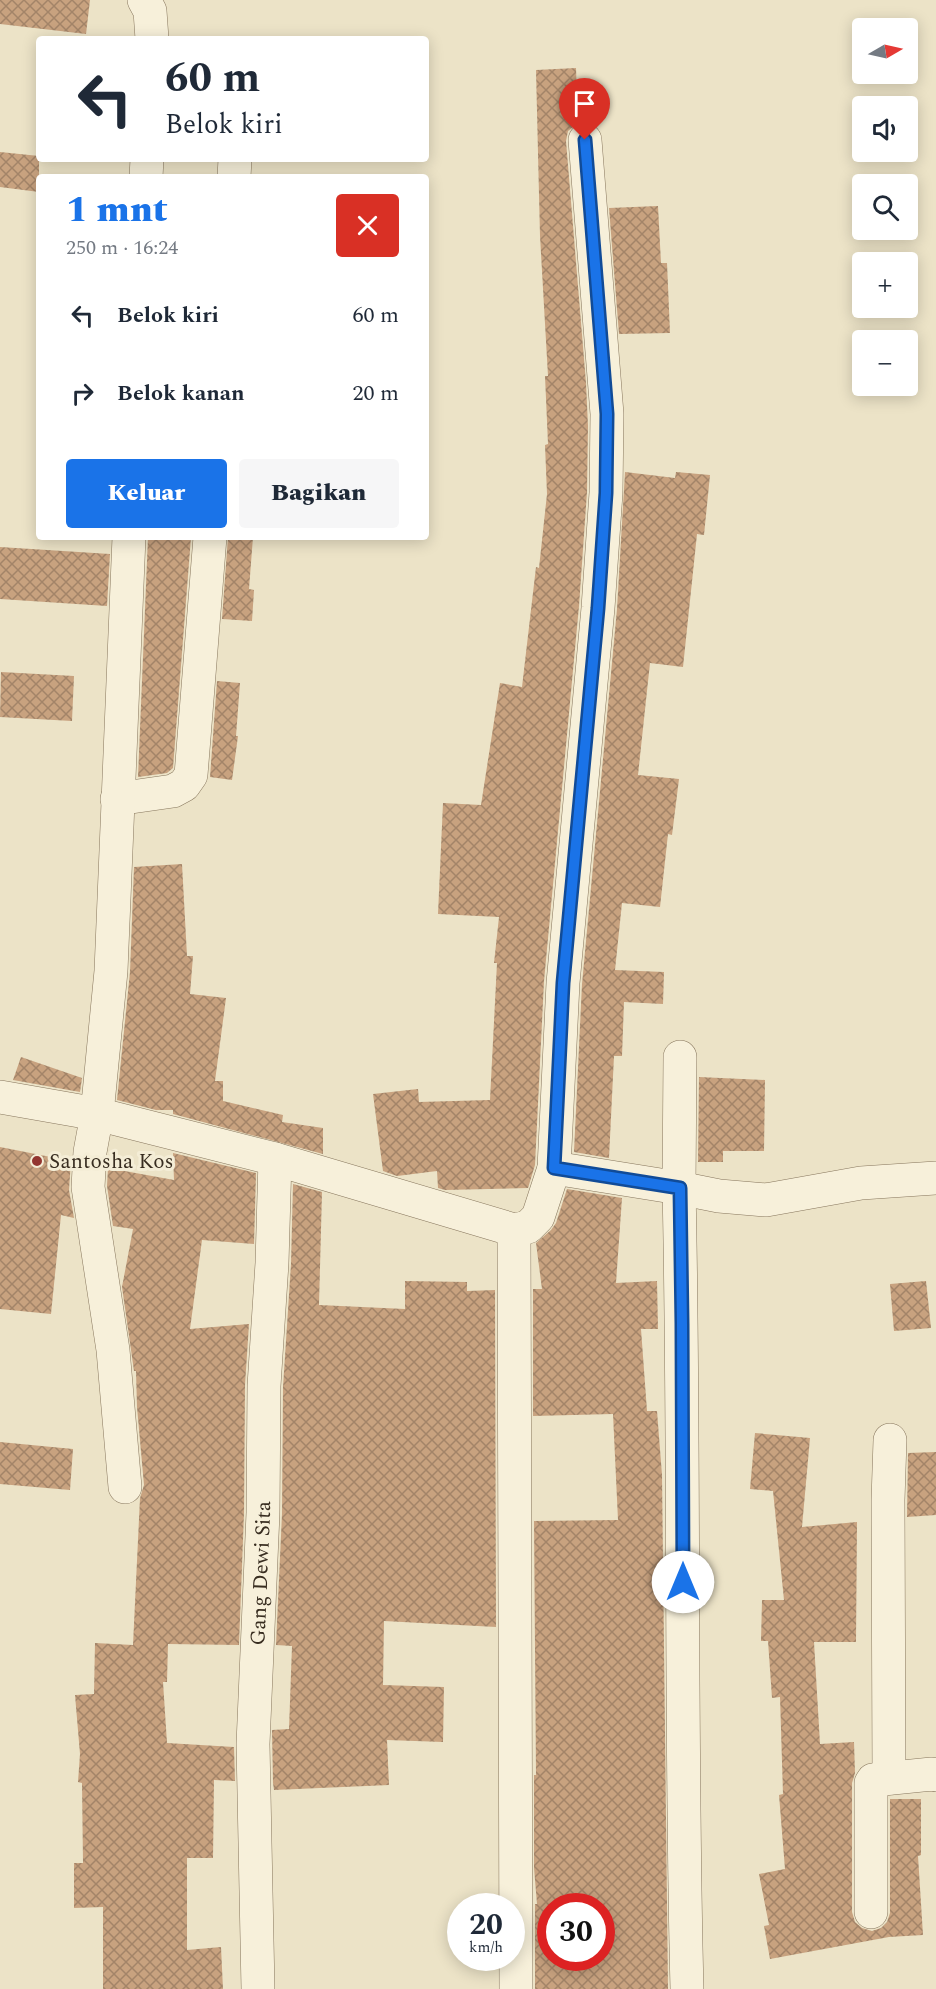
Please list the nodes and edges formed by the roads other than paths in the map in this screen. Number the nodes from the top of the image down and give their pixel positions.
1 (144, 0) edge
2 (152, 36) edge
3 (585, 140) dead end
4 (129, 540) edge
5 (210, 540) edge
6 (117, 799) junction
7 (681, 1057) dead end
8 (0, 1096) edge
9 (97, 1114) junction
10 (275, 1159) junction
11 (554, 1168) junction
12 (936, 1178) edge
13 (680, 1188) junction
14 (514, 1230) junction
15 (890, 1440) dead end
16 (125, 1487) dead end
17 (936, 1775) edge
18 (889, 1778) junction
19 (871, 1912) dead end
20 (258, 1989) edge
21 (516, 1989) edge
22 (687, 1989) edge

1 - 2 street
3 - 11 street
4 - 6 street
5 - 6 street
6 - 9 street
7 - 13 street
8 - 9 street
9 - 10 street
9 - 16 street
10 - 14 street
10 - 20 street, Gang Dewi Sita
11 - 13 street
11 - 14 street
12 - 13 street
13 - 22 street
14 - 21 street
15 - 18 street
17 - 18 street
18 - 19 street

